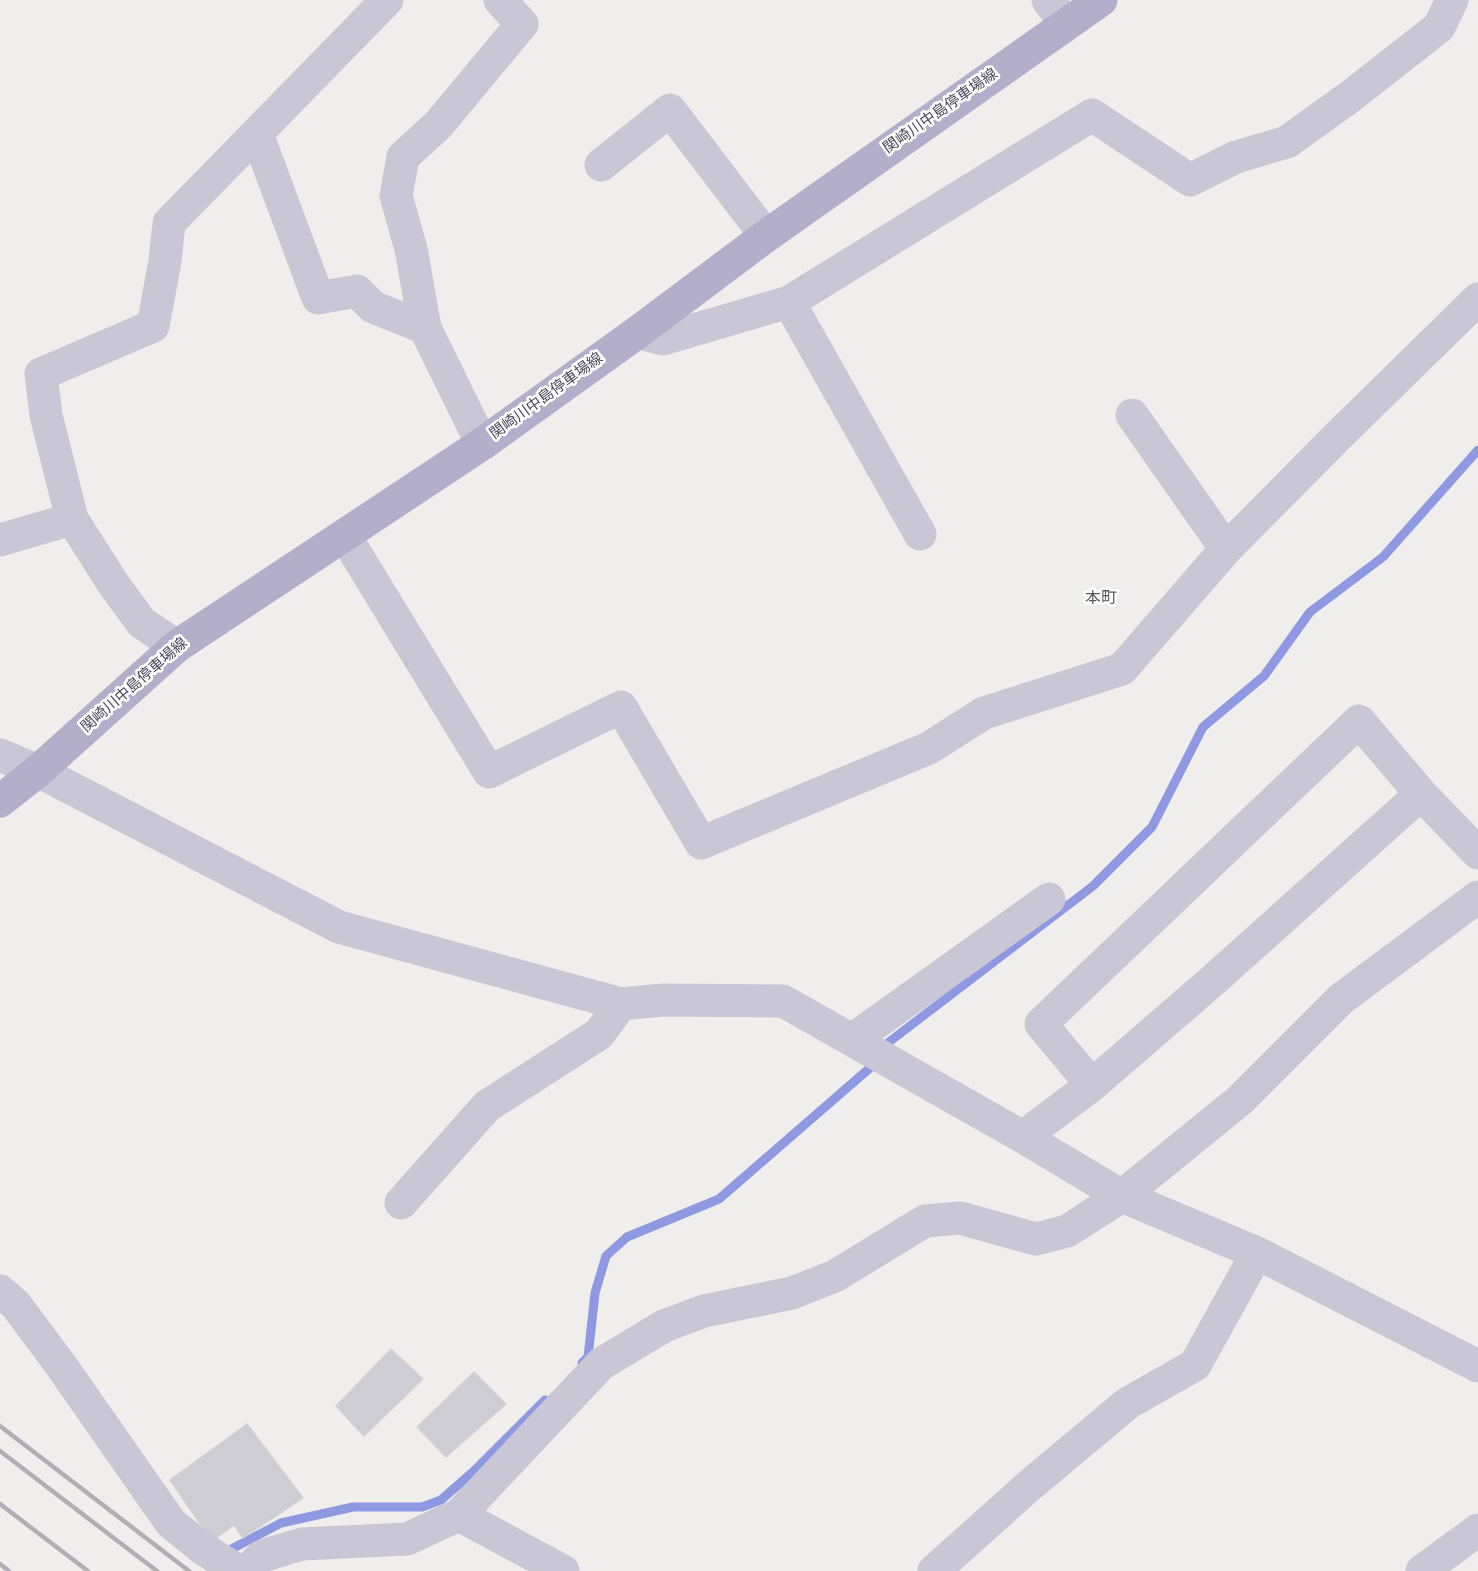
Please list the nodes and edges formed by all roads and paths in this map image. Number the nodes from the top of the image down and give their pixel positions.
1 (387, 0) edge
2 (500, 0) edge
3 (1101, 0) edge
4 (1452, 0) edge
5 (1057, 12) edge
6 (258, 134) junction
7 (601, 165) dead end
8 (766, 236) junction
9 (1478, 299) edge
10 (789, 302) junction
11 (425, 328) junction
12 (638, 332) junction
13 (1132, 415) dead end
14 (482, 444) junction
15 (72, 519) junction
16 (920, 534) dead end
17 (345, 536) junction
18 (0, 540) edge
19 (1226, 549) junction
20 (177, 646) junction
21 (0, 755) edge
22 (38, 771) junction
23 (1421, 794) junction
24 (0, 801) edge
25 (1478, 853) edge
26 (1478, 897) edge
27 (1049, 899) dead end
28 (621, 1004) junction
29 (852, 1040) junction
30 (1092, 1085) junction
31 (1023, 1137) junction
32 (1122, 1196) junction
33 (401, 1203) dead end
34 (1257, 1253) junction
35 (0, 1291) edge
36 (1478, 1366) edge
37 (459, 1515) junction
38 (1478, 1530) edge
39 (238, 1569) edge
40 (563, 1571) edge
41 (934, 1571) edge
42 (1422, 1571) edge

1 - 6 street
2 - 11 street
3 - 5 main road, 関崎川中島停車場線
4 - 10 street
5 - 8 main road, 関崎川中島停車場線
6 - 11 street
6 - 15 street
7 - 8 street
8 - 12 main road, 関崎川中島停車場線
9 - 19 street
10 - 12 street
10 - 16 street
11 - 14 street
12 - 14 main road, 関崎川中島停車場線
13 - 19 street
14 - 17 main road, 関崎川中島停車場線
15 - 18 street
15 - 20 street
17 - 19 street
17 - 20 main road, 関崎川中島停車場線
20 - 22 main road, 関崎川中島停車場線
21 - 22 street
22 - 24 main road, 関崎川中島停車場線
22 - 28 street
23 - 25 street
23 - 30 street
23 - 30 street
26 - 32 street
27 - 29 street
28 - 29 street
28 - 33 street
29 - 31 street
30 - 31 street
31 - 32 street
32 - 34 street
32 - 37 street
34 - 36 street
34 - 41 street
35 - 39 street
37 - 39 street
37 - 40 street
38 - 42 street

